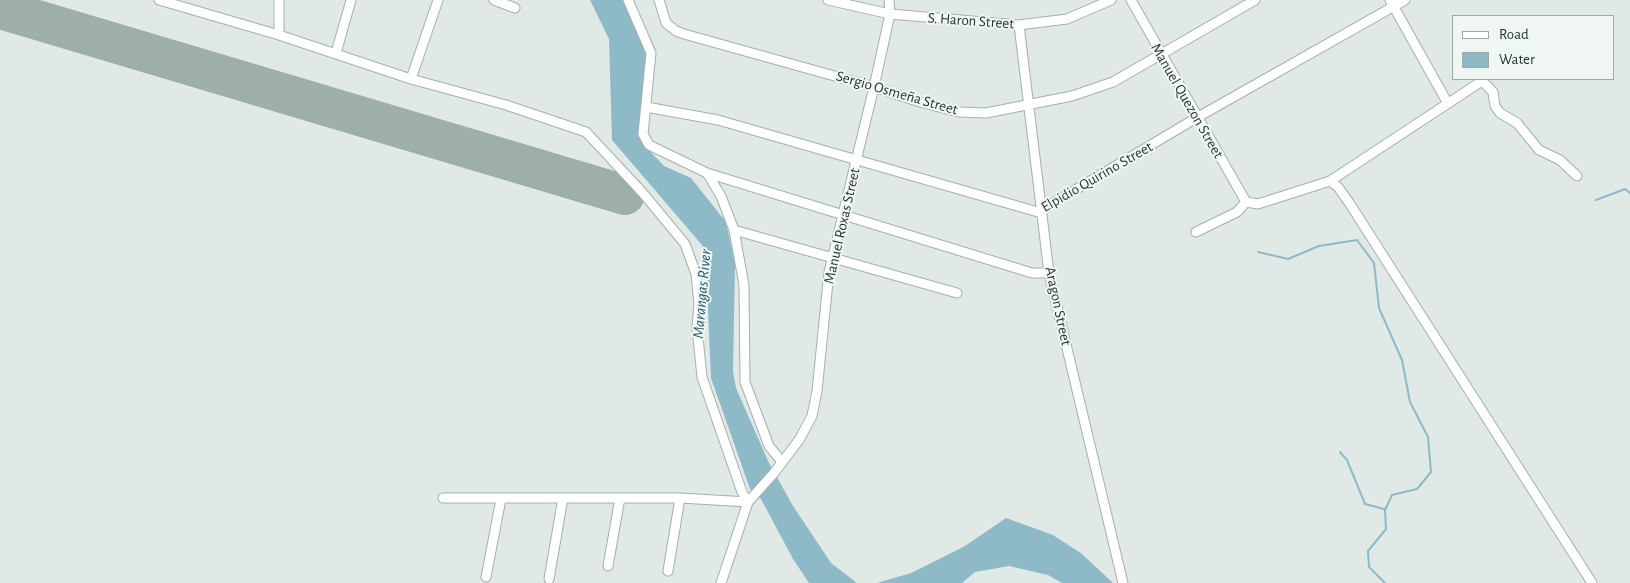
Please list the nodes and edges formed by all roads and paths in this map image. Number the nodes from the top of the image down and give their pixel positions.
1 (159, 0) edge
2 (279, 0) edge
3 (351, 0) edge
4 (438, 0) edge
5 (494, 0) edge
6 (628, 0) edge
7 (660, 0) edge
8 (828, 0) edge
9 (889, 0) edge
10 (1111, 0) edge
11 (1130, 0) edge
12 (1255, 0) edge
13 (1405, 0) edge
14 (1392, 3) edge
15 (515, 8) dead end
16 (890, 14) junction
17 (1019, 25) junction
18 (279, 35) junction
19 (336, 53) junction
20 (1160, 54) junction
21 (411, 79) junction
22 (874, 87) junction
23 (1447, 102) junction
24 (1029, 105) junction
25 (646, 107) junction
26 (1198, 117) junction
27 (857, 161) junction
28 (707, 173) junction
29 (1577, 176) dead end
30 (1330, 181) junction
31 (1246, 202) junction
32 (1042, 212) junction
33 (843, 214) junction
34 (734, 230) junction
35 (1196, 232) dead end
36 (832, 256) junction
37 (1049, 273) junction
38 (957, 293) dead end
39 (782, 462) junction
40 (443, 498) dead end
41 (563, 498) junction
42 (620, 498) junction
43 (680, 498) junction
44 (501, 499) junction
45 (748, 502) junction
46 (608, 566) dead end
47 (668, 571) dead end
48 (486, 577) dead end
49 (548, 579) dead end
50 (721, 583) edge
51 (1123, 583) edge
52 (1592, 583) edge

1 - 18 street
2 - 18 street
3 - 19 street
4 - 21 street
5 - 15 street
6 - 25 street
7 - 22 street, Sergio Osmeña Street
8 - 16 street, S. Haron Street
9 - 16 street, Manuel Roxas Street
10 - 17 street, S. Haron Street
11 - 20 street, Manuel Quezon Street
12 - 20 street, Sergio Osmeña Street
13 - 14 street, Elpidio Quirino Street
14 - 23 street
14 - 26 street, Elpidio Quirino Street
16 - 17 street, S. Haron Street
16 - 22 street, Manuel Roxas Street
17 - 24 street, Aragon Street
18 - 19 street
19 - 21 street
20 - 24 street, Sergio Osmeña Street
20 - 26 street, Manuel Quezon Street
21 - 45 street
22 - 24 street, Sergio Osmeña Street
22 - 27 street, Manuel Roxas Street
23 - 29 street
23 - 30 street
24 - 32 street, Aragon Street
25 - 27 street, Elpidio Quirino Street
25 - 28 street
26 - 31 street, Manuel Quezon Street
26 - 32 street, Elpidio Quirino Street
27 - 32 street, Elpidio Quirino Street
27 - 33 street, Manuel Roxas Street
28 - 33 street
28 - 34 street
30 - 31 street
30 - 52 street
31 - 35 street
32 - 37 street, Aragon Street
33 - 36 street, Manuel Roxas Street
33 - 37 street
34 - 36 street
34 - 39 street
36 - 38 street
36 - 39 street, Manuel Roxas Street
37 - 51 street, Aragon Street
39 - 45 street, Manuel Roxas Street
40 - 44 street
41 - 42 street
41 - 44 street
41 - 49 street
42 - 43 street
42 - 46 street
43 - 45 street
43 - 47 street
44 - 48 street
45 - 50 street

